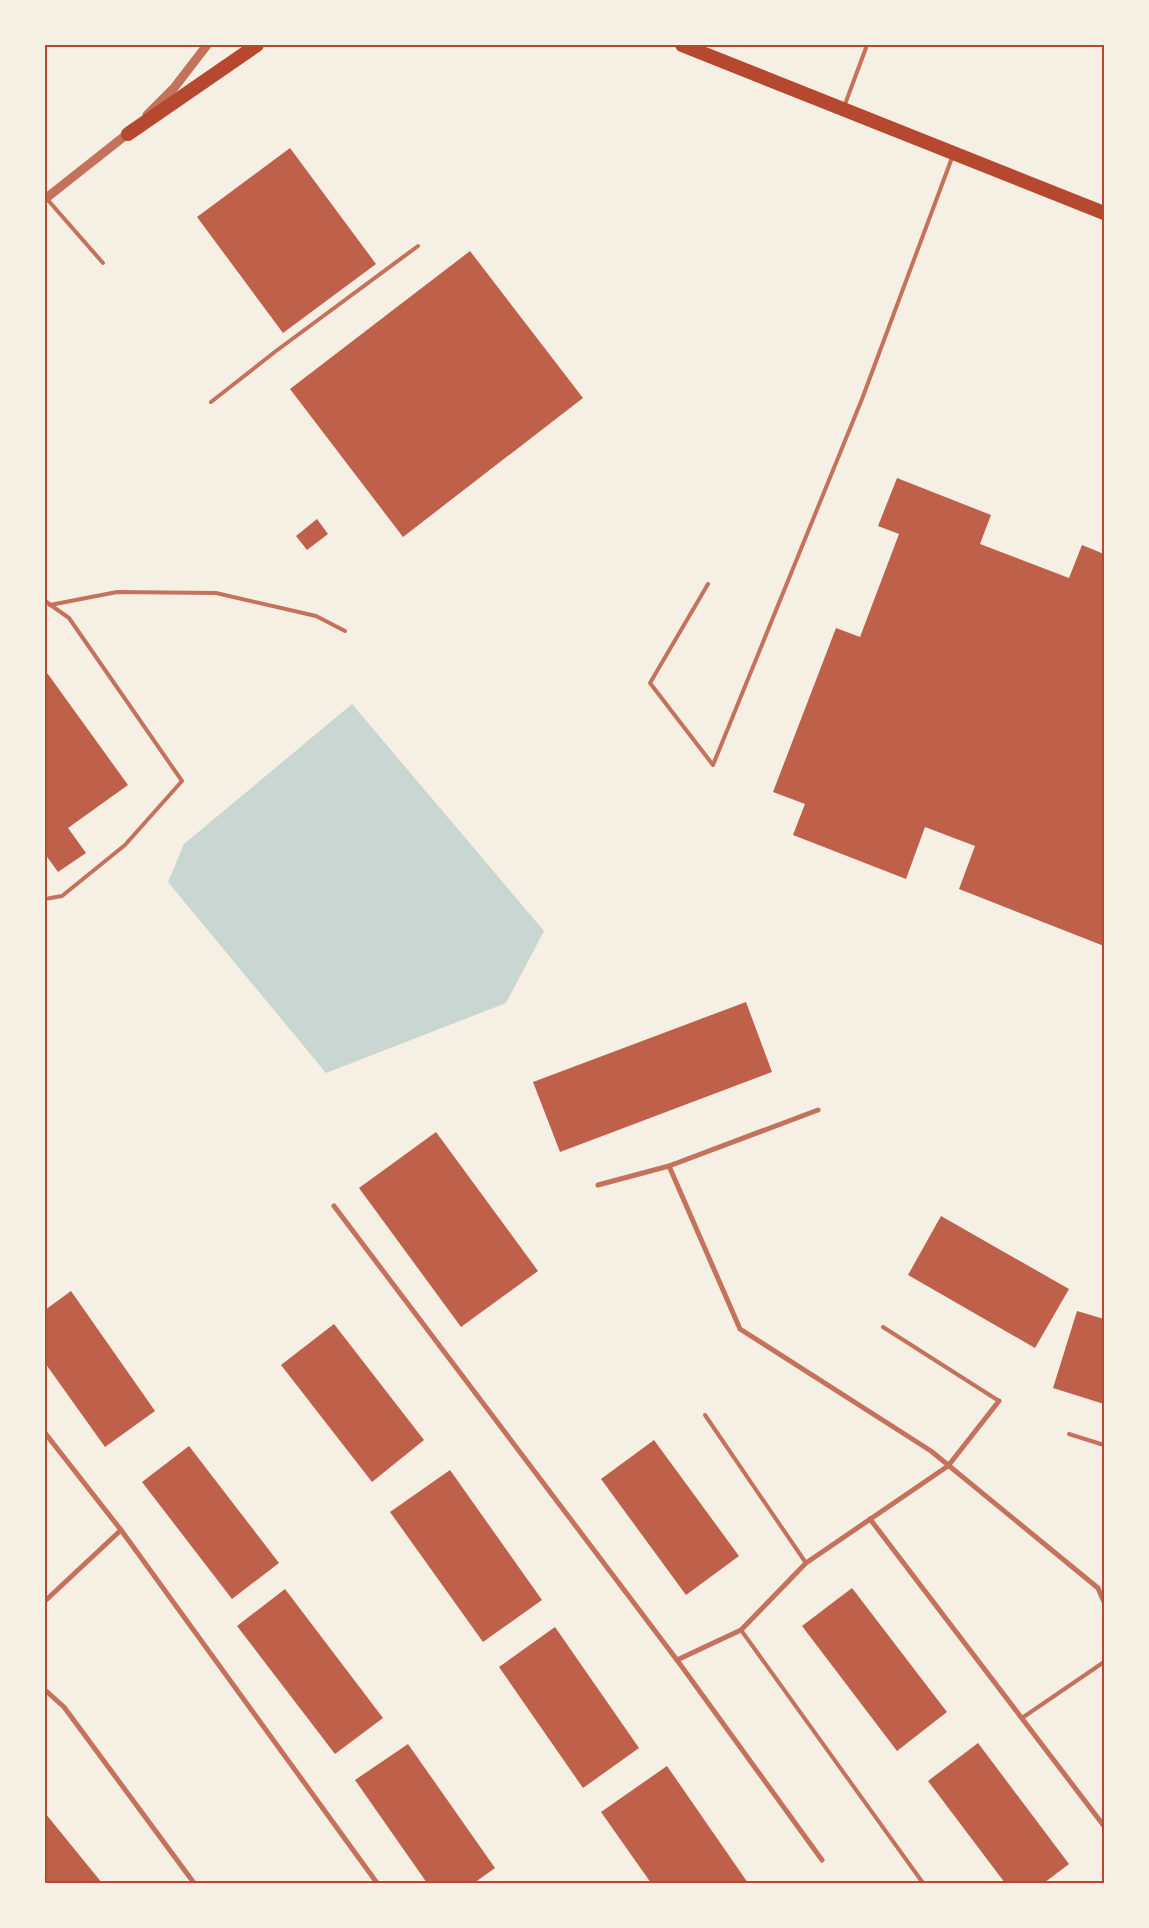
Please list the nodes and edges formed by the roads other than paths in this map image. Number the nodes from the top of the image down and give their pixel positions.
1 (207, 45) edge
2 (257, 45) edge
3 (682, 45) edge
4 (867, 45) edge
5 (844, 109) junction
6 (128, 134) junction
7 (954, 153) junction
8 (45, 198) edge
9 (1104, 212) edge
10 (418, 246) dead end
11 (103, 262) dead end
12 (211, 402) dead end
13 (708, 584) dead end
14 (45, 601) edge
15 (50, 605) junction
16 (345, 630) dead end
17 (45, 899) edge
18 (818, 1110) dead end
19 (669, 1166) junction
20 (598, 1185) dead end
21 (334, 1206) dead end
22 (883, 1327) dead end
23 (999, 1401) joint
24 (705, 1415) dead end
25 (45, 1433) edge
26 (1069, 1434) dead end
27 (1104, 1445) edge
28 (948, 1466) junction
29 (870, 1519) junction
30 (121, 1530) junction
31 (806, 1562) junction
32 (1104, 1585) edge
33 (1098, 1588) junction
34 (45, 1601) edge
35 (1104, 1602) edge
36 (741, 1630) junction
37 (677, 1660) junction
38 (1104, 1662) edge
39 (45, 1690) edge
40 (1022, 1718) junction
41 (1104, 1826) edge
42 (822, 1860) dead end
43 (194, 1883) edge
44 (377, 1883) edge
45 (923, 1883) edge

1 - 6 street
2 - 6 highway
3 - 5 highway
4 - 5 lane
5 - 7 highway
6 - 8 street
7 - 9 highway
7 - 13 lane
8 - 11 lane
10 - 12 lane
14 - 15 lane
15 - 16 lane
15 - 17 lane
18 - 19 street
19 - 20 street
19 - 28 street
21 - 37 street
22 - 23 lane
23 - 28 street
24 - 31 lane
25 - 30 street
26 - 27 lane
28 - 29 street
28 - 33 street
29 - 31 street
29 - 40 street
30 - 34 street
30 - 44 street
31 - 36 street
32 - 33 lane
33 - 35 street
36 - 37 street
36 - 45 lane
37 - 42 street
38 - 40 lane
39 - 43 street
40 - 41 street

